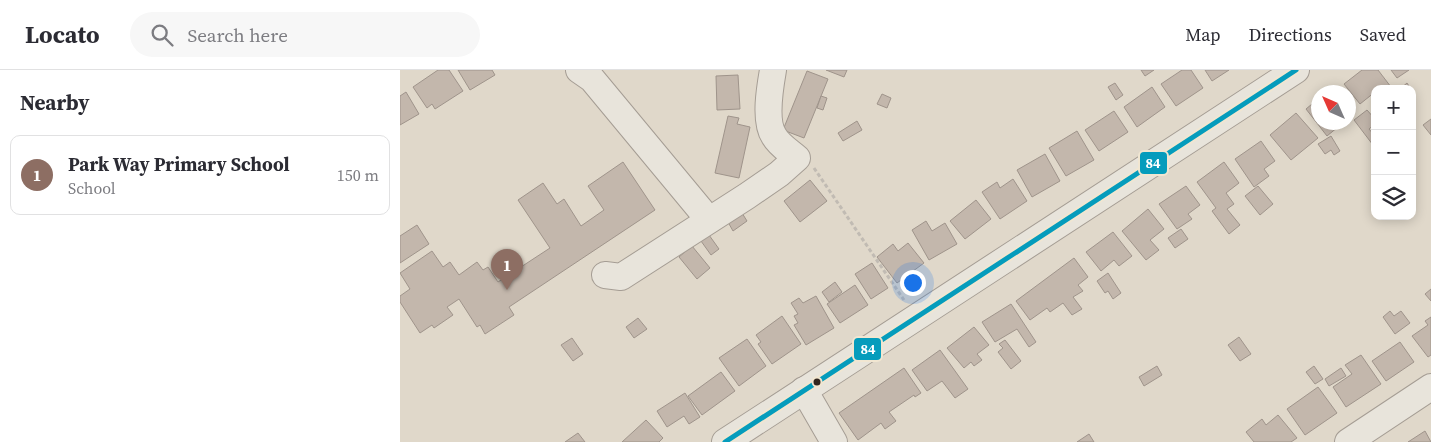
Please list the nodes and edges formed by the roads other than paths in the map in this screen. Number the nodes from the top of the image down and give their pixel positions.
1 (579, 70) edge
2 (772, 70) edge
3 (1296, 70) edge
4 (709, 220) junction
5 (605, 276) dead end
6 (1431, 387) edge
7 (804, 390) junction
8 (725, 442) edge
9 (834, 442) edge
10 (1348, 442) edge

1 - 4 street
2 - 4 street
3 - 7 street
4 - 5 street
6 - 10 street
7 - 8 street
7 - 9 street

